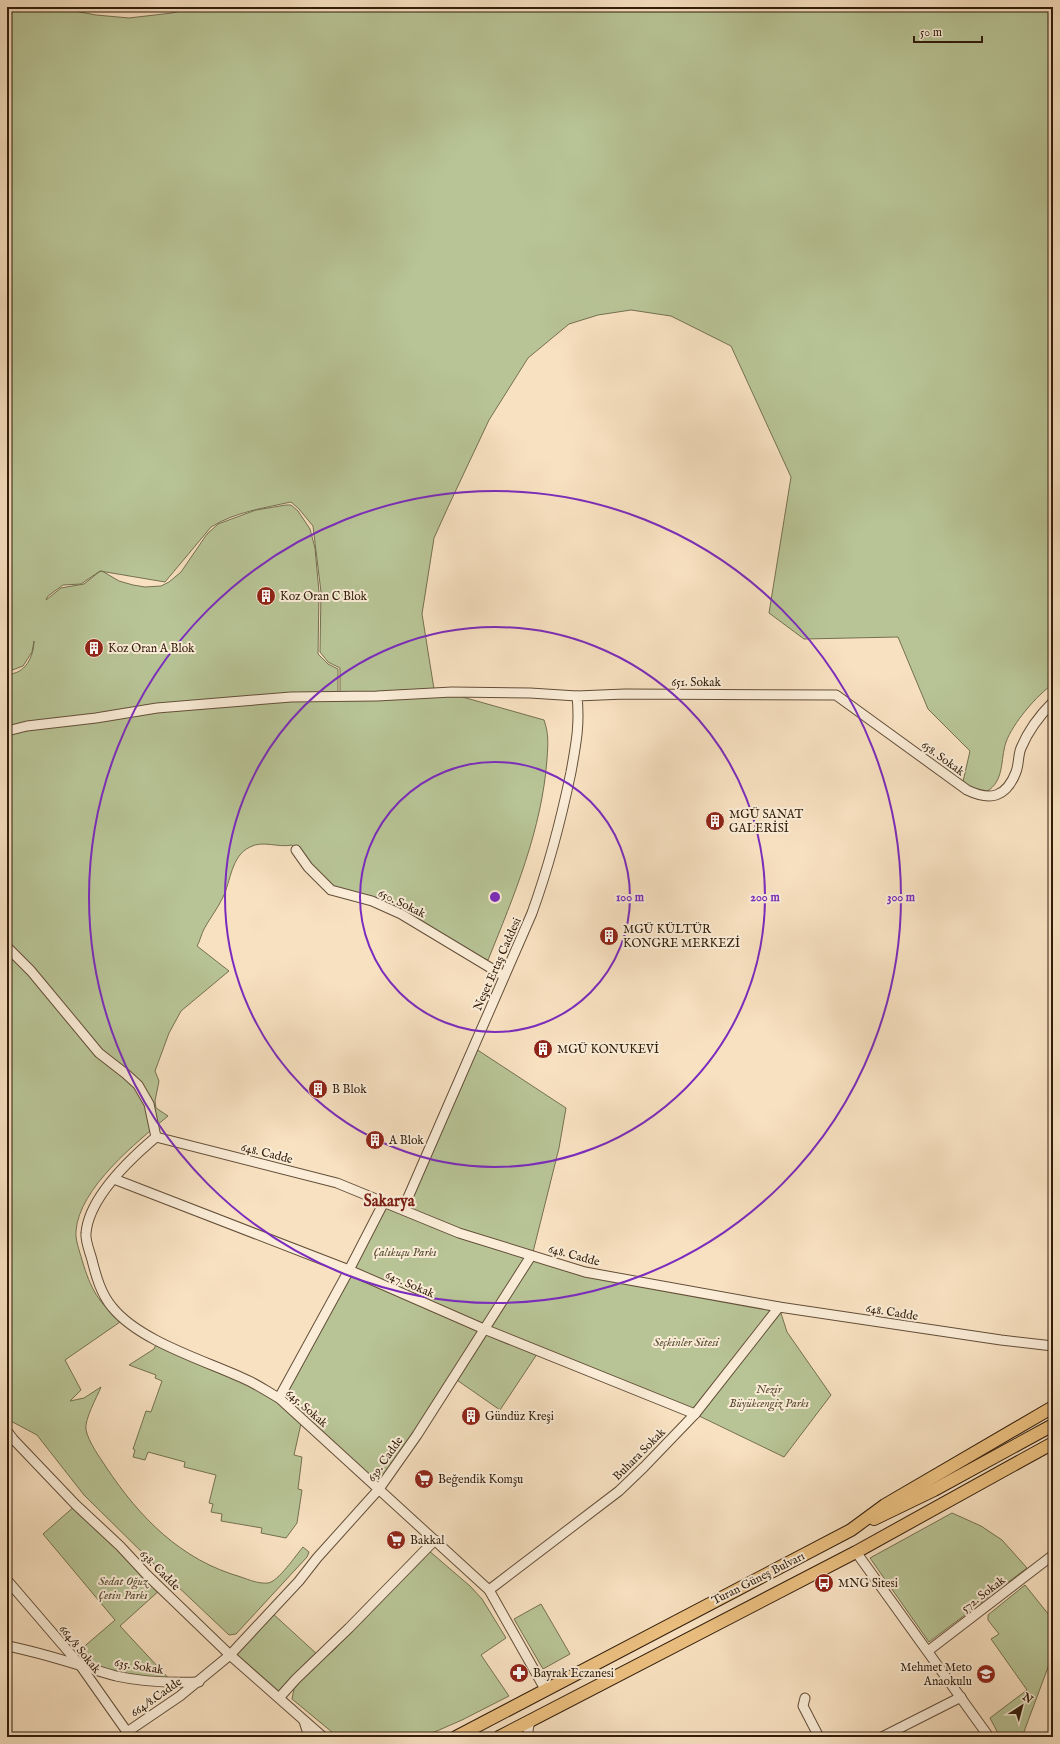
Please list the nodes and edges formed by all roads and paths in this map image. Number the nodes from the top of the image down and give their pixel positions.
1 (836, 695) joint
2 (577, 696) junction
3 (1053, 702) edge
4 (7, 731) edge
5 (296, 850) dead end
6 (7, 947) edge
7 (504, 976) junction
8 (156, 1137) junction
9 (114, 1179) junction
10 (384, 1202) junction
11 (403, 1209) junction
12 (531, 1256) junction
13 (350, 1270) junction
14 (779, 1307) junction
15 (484, 1329) junction
16 (1001, 1340) junction
17 (1053, 1342) edge
18 (1053, 1346) edge
19 (279, 1398) junction
20 (1053, 1407) edge
21 (695, 1414) junction
22 (1053, 1425) edge
23 (7, 1431) edge
24 (10, 1441) edge
25 (1053, 1443) edge
26 (379, 1489) junction
27 (851, 1530) junction
28 (434, 1540) junction
29 (856, 1552) junction
30 (1053, 1555) edge
31 (7, 1580) edge
32 (489, 1590) junction
33 (7, 1646) edge
34 (928, 1651) junction
35 (230, 1655) junction
36 (80, 1665) junction
37 (199, 1682) junction
38 (545, 1689) junction
39 (961, 1697) junction
40 (279, 1698) junction
41 (805, 1698) dead end
42 (304, 1720) junction
43 (530, 1721) junction
44 (129, 1735) edge
45 (506, 1736) edge
46 (309, 1737) edge
47 (323, 1737) edge
48 (456, 1737) edge
49 (529, 1737) edge
50 (818, 1737) edge
51 (882, 1737) edge
52 (989, 1737) edge

1 - 2 street, 651. Sokak
1 - 3 street, 658. Sokak
2 - 4 street, 651. Sokak
2 - 7 street, Neşet Ertaş Caddesi
5 - 7 street, 650. Sokak
6 - 8 street
7 - 11 street, Neşet Ertaş Caddesi
8 - 9 street, 645. Sokak
8 - 10 street, 648. Cadde
9 - 13 street, 647. Sokak
9 - 19 street, 645. Sokak
10 - 11 street, 648. Cadde
10 - 13 street
11 - 12 street, 648. Cadde
12 - 14 street, 648. Cadde
12 - 15 street, 639. Cadde
13 - 15 street, 647. Sokak
13 - 19 street
14 - 16 street, 648. Cadde
14 - 21 street, Buhara Sokak
15 - 21 street, 647. Sokak
15 - 26 street, 639. Cadde
16 - 17 street
16 - 18 street
19 - 26 street, 645. Sokak
20 - 27 main road, Turan Güneş Bulvarı
21 - 32 street, Buhara Sokak
22 - 27 main road
23 - 24 street, 638. Cadde
24 - 35 street, 638. Cadde
25 - 29 main road, Turan Güneş Bulvarı
26 - 28 street, 645. Sokak
26 - 35 street, 639. Cadde
27 - 38 main road, Turan Güneş Bulvarı
28 - 32 street, 645. Sokak
28 - 40 street
29 - 34 street
29 - 43 main road, Turan Güneş Bulvarı
30 - 34 street, 572. Sokak
31 - 36 street, 664/8 Sokak
32 - 38 street, 645. Sokak
33 - 36 street, 635. Sokak
34 - 39 street
35 - 37 street, 639. Cadde
35 - 40 street, 638. Cadde
36 - 37 street, 635. Sokak
36 - 44 street, 664/8 Sokak
37 - 44 street, 664/8.Cadde
38 - 48 main road, Turan Güneş Bulvarı
39 - 51 street
39 - 52 street
40 - 42 street, 638. Cadde
41 - 50 street
42 - 46 street
42 - 47 street, 638. Cadde
43 - 45 main road, Turan Güneş Bulvarı
43 - 49 street

